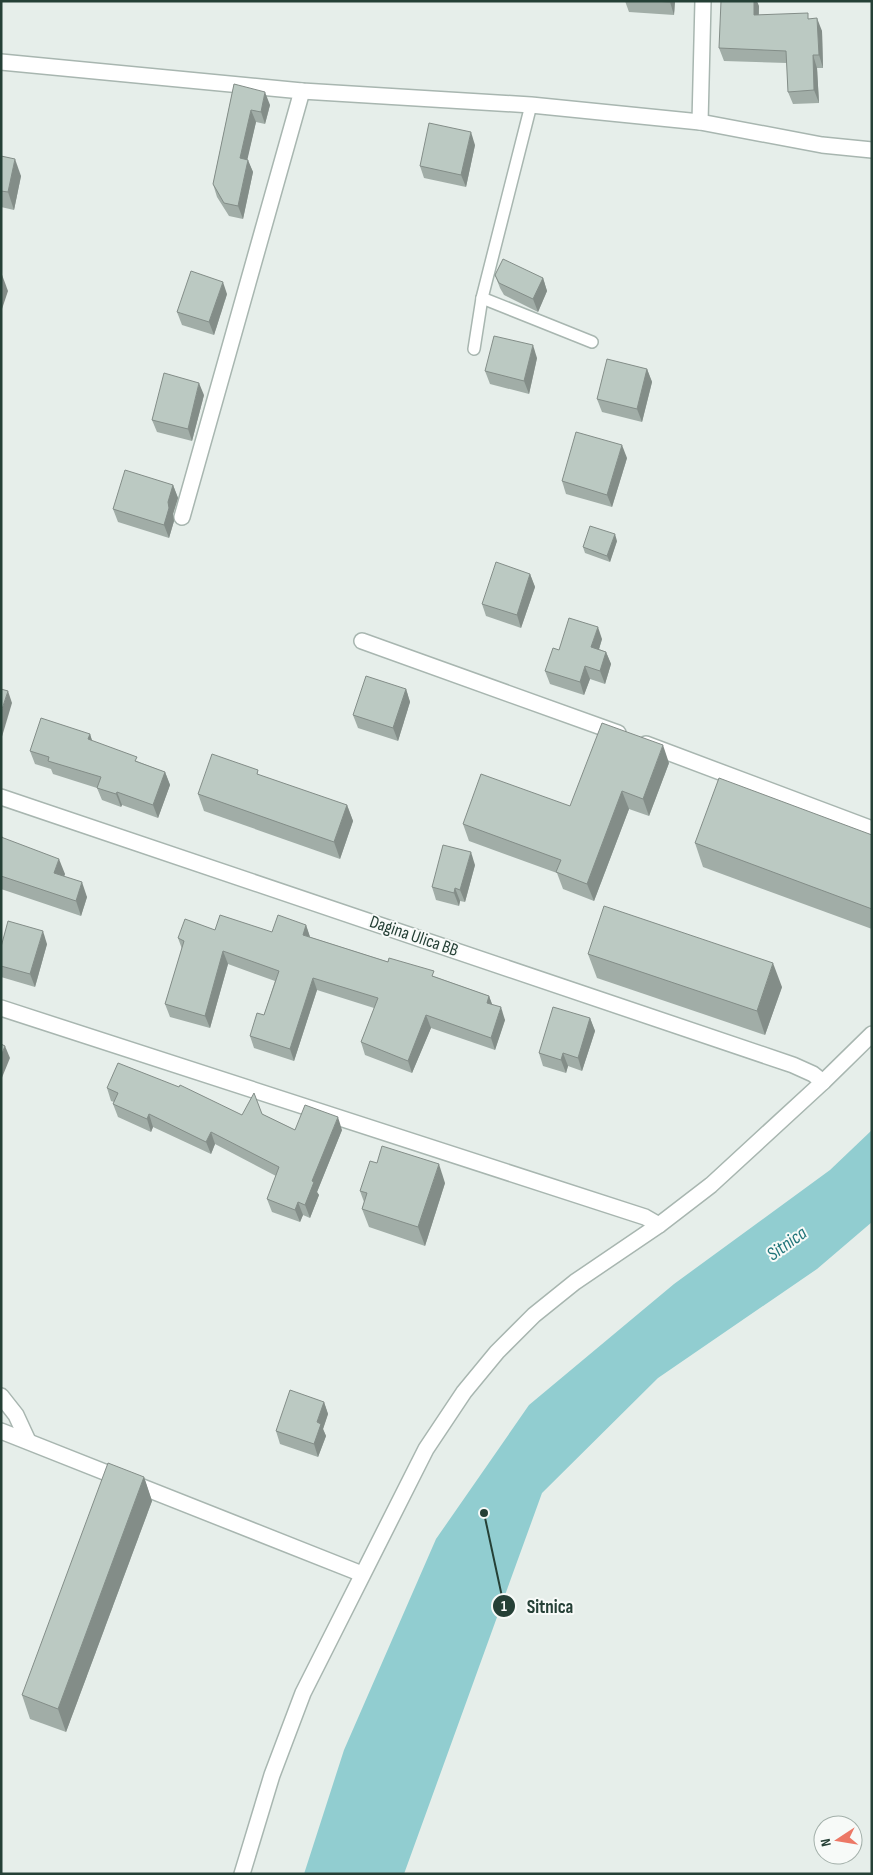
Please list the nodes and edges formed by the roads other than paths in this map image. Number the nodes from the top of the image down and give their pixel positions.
1 (703, 1) edge
2 (1, 62) edge
3 (302, 91) junction
4 (531, 105) junction
5 (700, 122) junction
6 (872, 150) edge
7 (482, 298) junction
8 (592, 342) dead end
9 (474, 349) dead end
10 (182, 516) dead end
11 (362, 641) dead end
12 (1, 796) edge
13 (872, 829) edge
14 (1, 1008) edge
15 (872, 1034) edge
16 (823, 1082) junction
17 (659, 1225) junction
18 (1, 1396) edge
19 (1, 1431) edge
20 (28, 1442) junction
21 (362, 1574) junction
22 (242, 1874) edge

1 - 5 street
2 - 3 street
3 - 4 street
3 - 10 street
4 - 5 street
4 - 7 lane
5 - 6 street
7 - 8 lane
7 - 9 lane
11 - 13 street
12 - 16 street, Dagina Ulica BB
14 - 17 street
15 - 16 street
16 - 17 street
17 - 21 street
18 - 20 street
19 - 20 street
20 - 21 street
21 - 22 street

